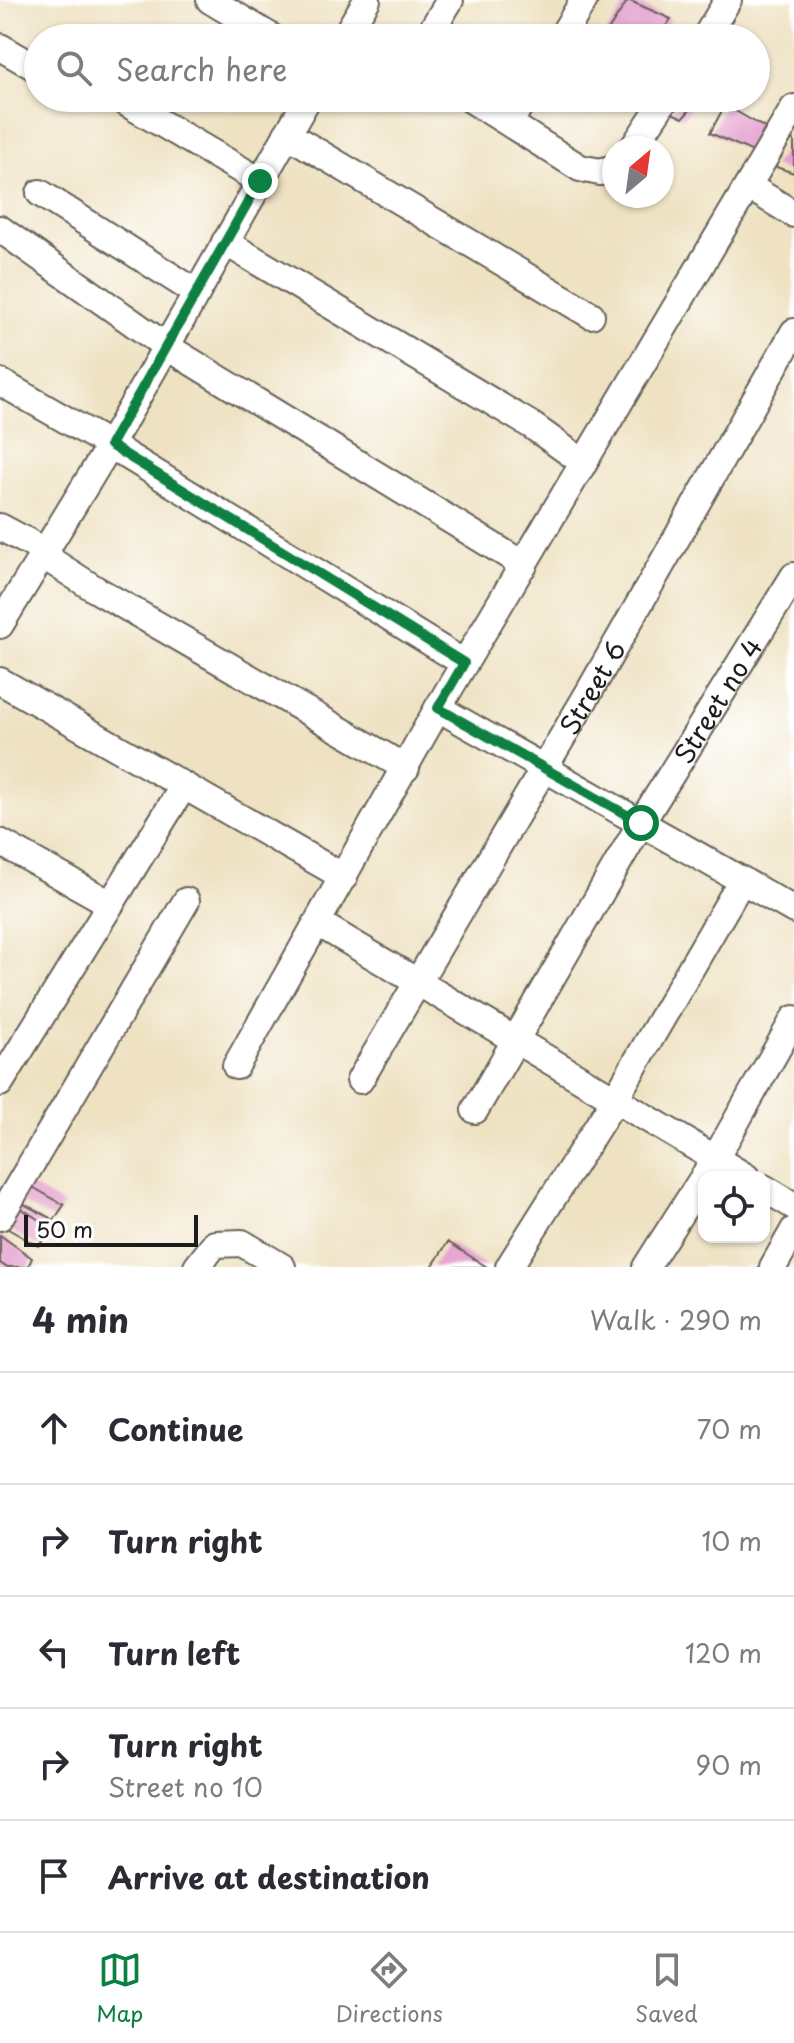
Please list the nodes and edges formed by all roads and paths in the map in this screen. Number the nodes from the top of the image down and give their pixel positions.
1 (210, 0) edge
2 (367, 0) edge
3 (450, 0) edge
4 (584, 0) edge
5 (728, 0) edge
6 (250, 24) edge
7 (359, 24) edge
8 (435, 24) edge
9 (569, 24) edge
10 (713, 24) edge
11 (0, 47) edge
12 (24, 61) edge
13 (794, 108) edge
14 (142, 112) edge
15 (300, 112) edge
16 (493, 112) edge
17 (516, 112) edge
18 (657, 112) edge
19 (510, 122) junction
20 (287, 134) junction
21 (641, 136) edge
22 (602, 170) edge
23 (260, 181) junction
24 (748, 186) junction
25 (40, 193) dead end
26 (794, 214) edge
27 (0, 229) edge
28 (225, 242) junction
29 (197, 293) junction
30 (591, 315) dead end
31 (794, 332) edge
32 (167, 347) junction
33 (0, 382) edge
34 (110, 445) junction
35 (584, 463) junction
36 (0, 527) edge
37 (47, 552) junction
38 (524, 565) junction
39 (794, 576) edge
40 (0, 625) edge
41 (464, 663) junction
42 (0, 681) edge
43 (438, 708) junction
44 (406, 768) junction
45 (543, 768) junction
46 (183, 787) junction
47 (641, 823) junction
48 (0, 842) edge
49 (344, 877) junction
50 (742, 880) junction
51 (186, 901) dead end
52 (109, 903) junction
53 (794, 910) edge
54 (318, 923) junction
55 (417, 982) junction
56 (794, 1019) edge
57 (516, 1041) junction
58 (236, 1066) dead end
59 (360, 1080) dead end
60 (0, 1083) edge
61 (615, 1099) junction
62 (475, 1110) dead end
63 (715, 1159) junction
64 (736, 1171) edge
65 (770, 1192) edge
66 (794, 1206) edge
67 (0, 1217) edge
68 (794, 1230) edge
69 (197, 1267) edge
70 (282, 1267) edge
71 (509, 1267) edge
72 (646, 1267) edge
73 (773, 1267) edge

1 - 6 street
2 - 7 street
3 - 8 street
4 - 9 street
5 - 10 street
11 - 12 street
13 - 24 street
14 - 23 street
15 - 20 street
16 - 19 street
17 - 19 street
18 - 21 street
19 - 22 street
20 - 23 street
20 - 30 street
23 - 28 street
24 - 26 street
24 - 35 street
25 - 29 street
27 - 32 street
28 - 29 street
28 - 35 street
29 - 32 street
31 - 45 street, Street 6
32 - 34 street
32 - 38 street
33 - 34 street
34 - 37 street
34 - 41 street
35 - 38 street
36 - 37 street
37 - 40 street
37 - 44 street
38 - 41 street
39 - 47 street, Street no 4
41 - 43 street
42 - 46 street
43 - 44 street
43 - 45 street
44 - 49 street
45 - 47 street
45 - 55 street, Street 6
46 - 49 street
46 - 52 street
47 - 50 street
47 - 57 street, Street no 4
48 - 52 street
49 - 54 street
50 - 53 street
50 - 61 street
51 - 67 street
52 - 60 street
54 - 55 street
54 - 58 street
55 - 57 street
55 - 59 street, Street 6
56 - 63 street
57 - 61 street
57 - 62 street, Street no 4
61 - 63 street
61 - 71 street
63 - 64 street
63 - 72 street
65 - 66 street
68 - 73 street
69 - 70 street

